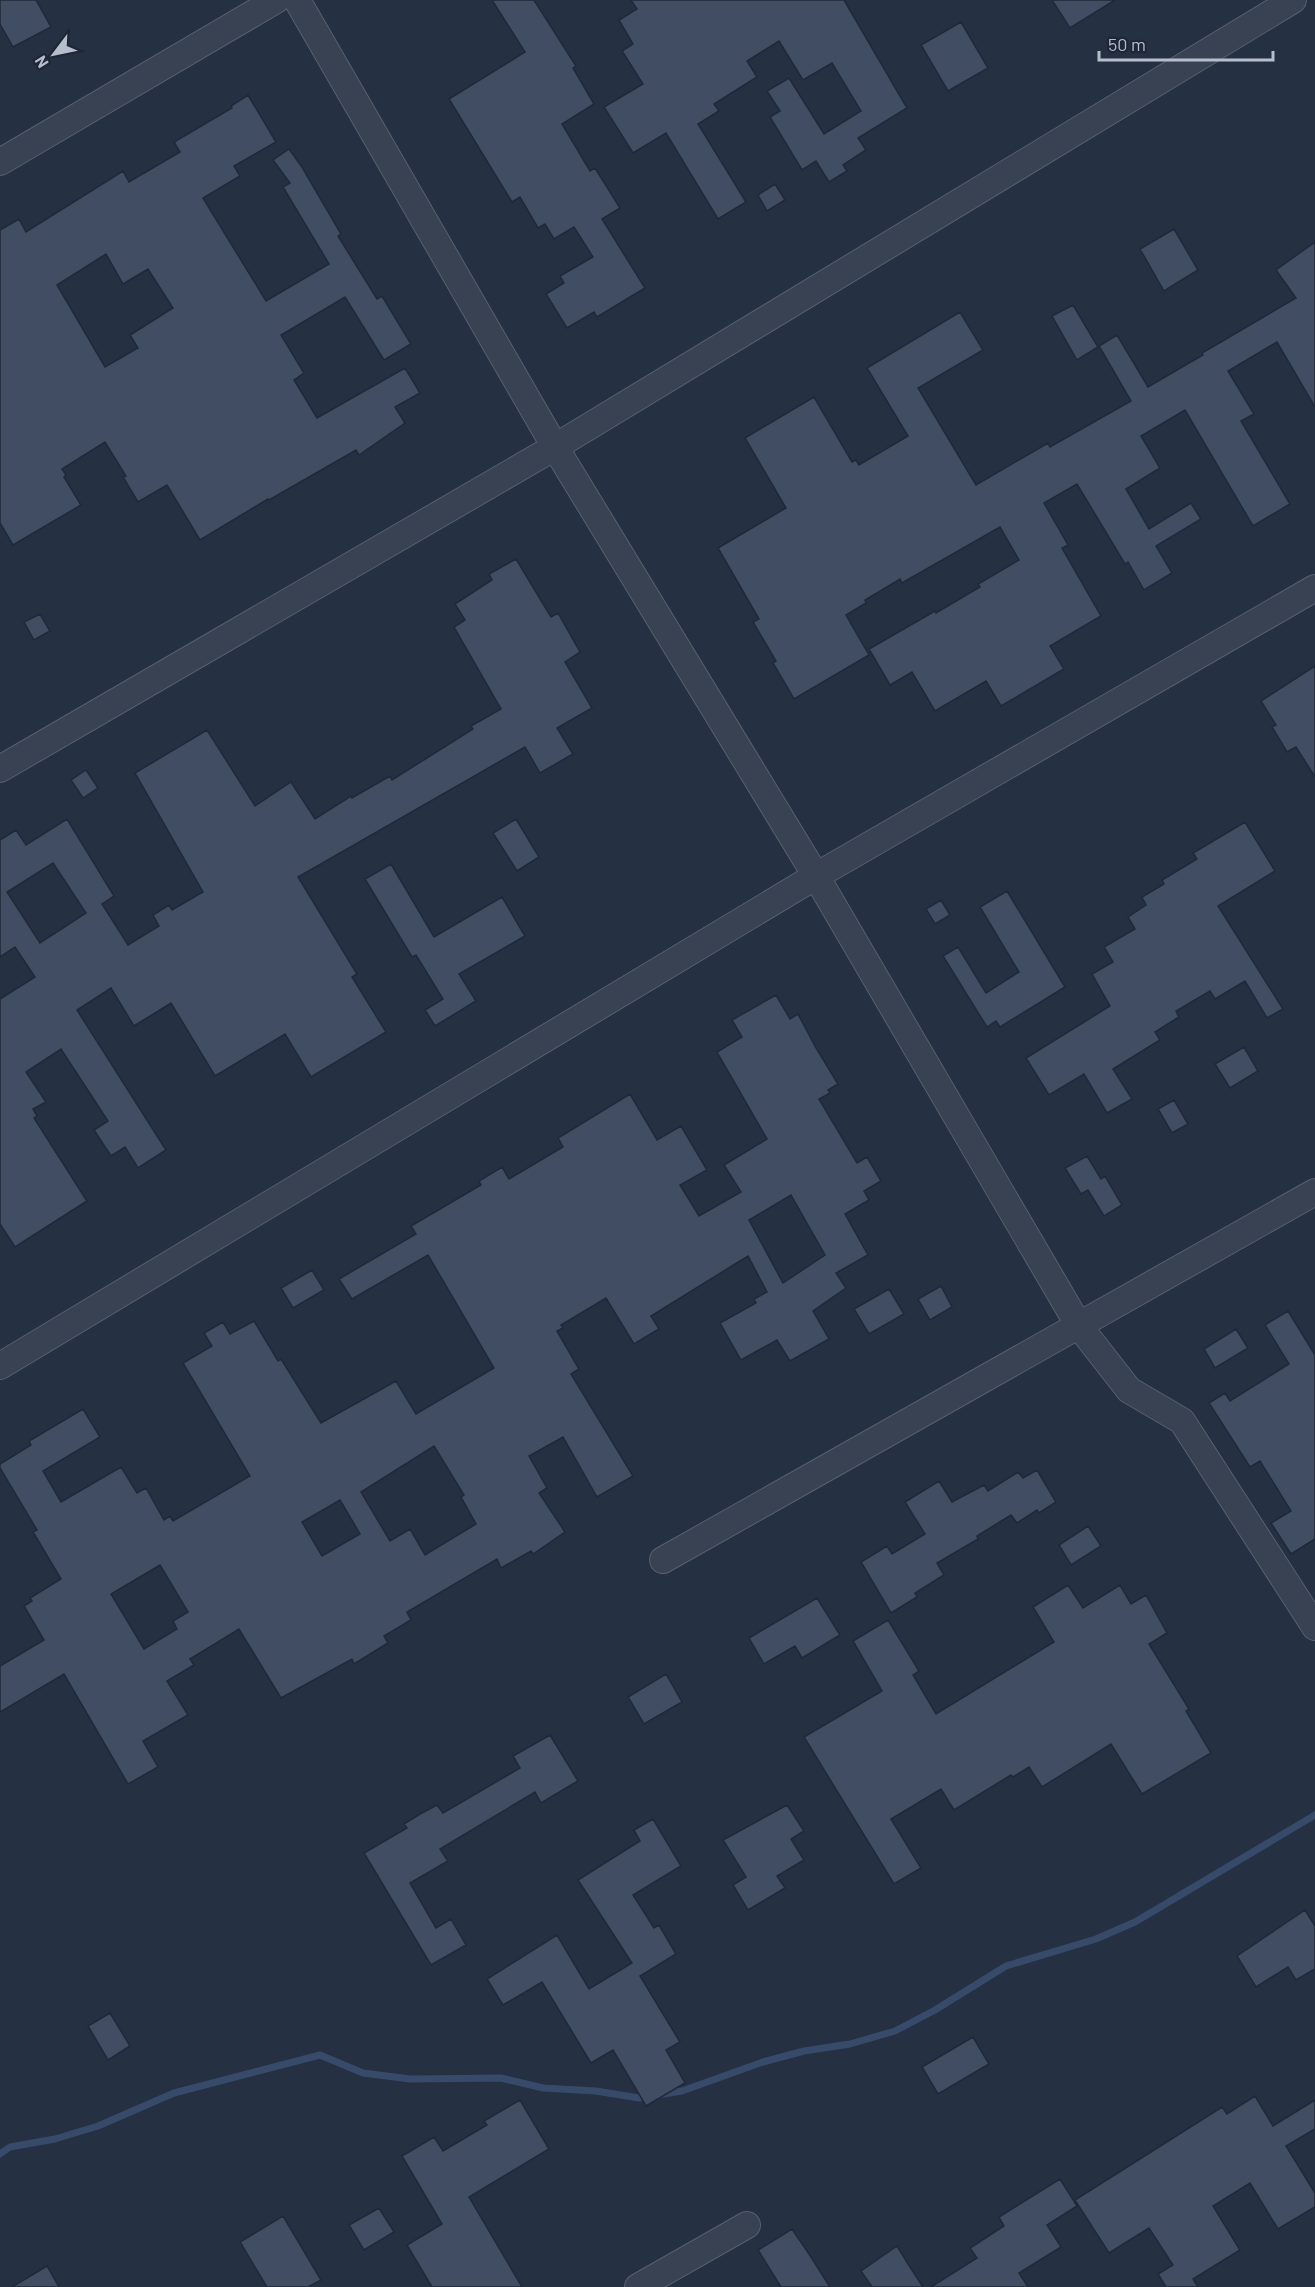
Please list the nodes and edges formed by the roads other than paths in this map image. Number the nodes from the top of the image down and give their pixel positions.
1 (276, 0) edge
2 (297, 0) edge
3 (1293, 0) edge
4 (0, 162) edge
5 (555, 447) junction
6 (1315, 588) edge
7 (0, 769) edge
8 (816, 876) junction
9 (1315, 1192) edge
10 (1079, 1326) junction
11 (0, 1366) edge
12 (663, 1560) dead end
13 (1315, 1628) edge
14 (747, 2225) dead end
15 (638, 2287) edge

1 - 4 street
2 - 5 street
3 - 5 street
5 - 7 street
5 - 8 street
6 - 8 street
8 - 10 street
8 - 11 street
9 - 10 street
10 - 12 street
10 - 13 street
14 - 15 street

